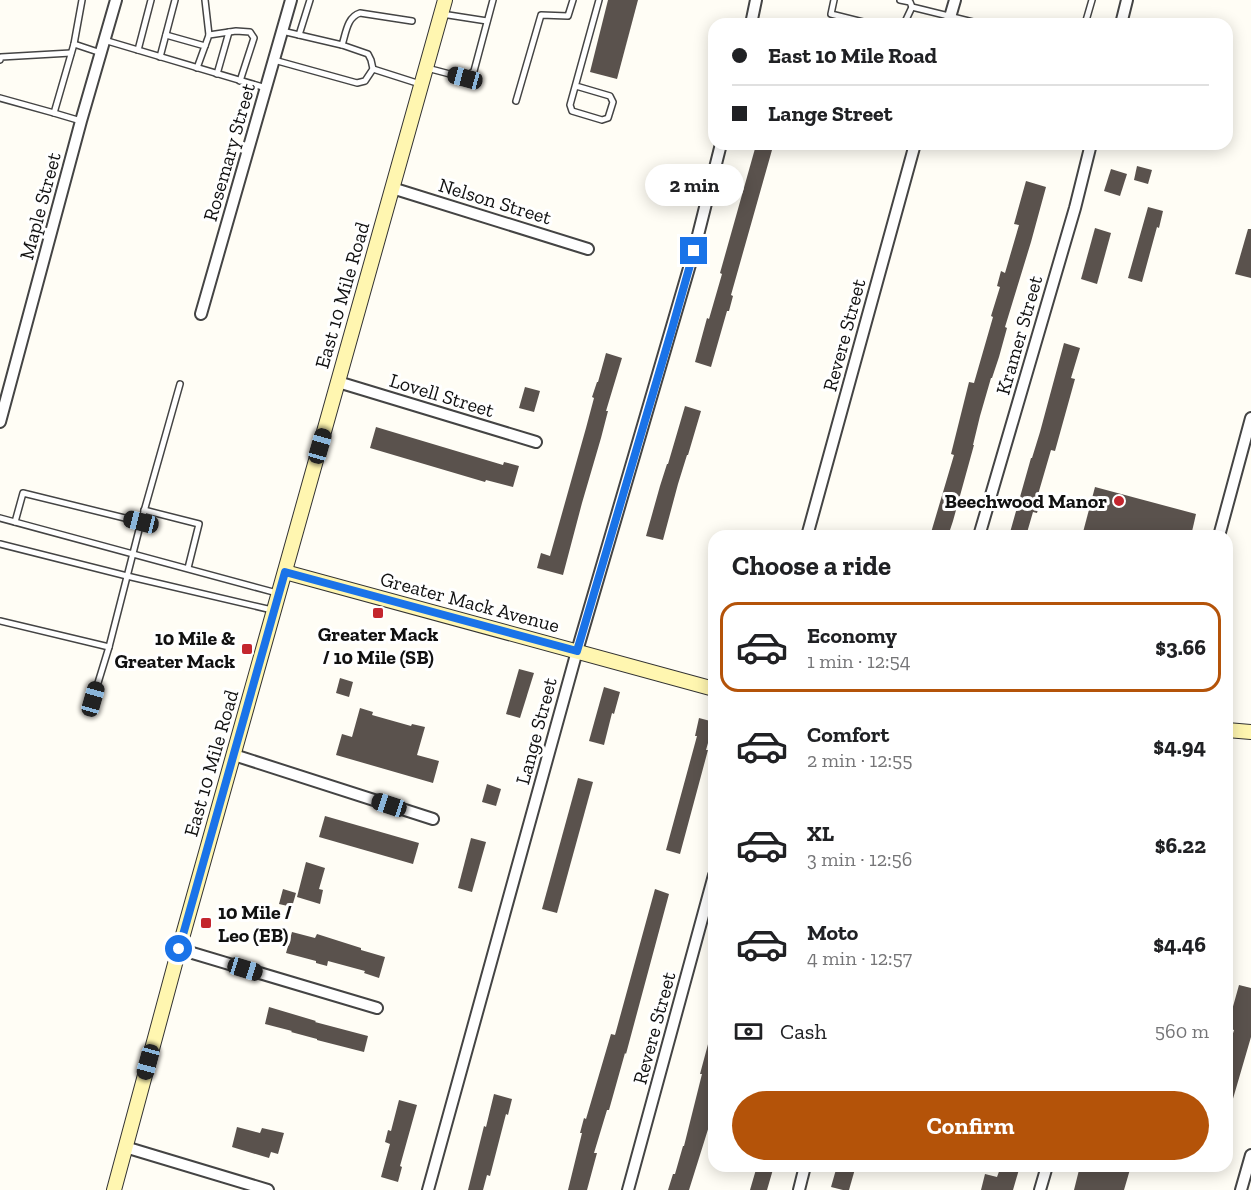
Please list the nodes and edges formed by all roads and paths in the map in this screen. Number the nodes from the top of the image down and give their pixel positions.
1 (82, 0) edge
2 (116, 0) edge
3 (151, 0) edge
4 (175, 0) edge
5 (205, 0) edge
6 (291, 0) edge
7 (310, 0) edge
8 (445, 0) edge
9 (493, 0) edge
10 (573, 0) edge
11 (599, 0) edge
12 (756, 0) edge
13 (834, 0) edge
14 (900, 0) edge
15 (955, 0) edge
16 (1092, 0) edge
17 (1127, 0) edge
18 (912, 7) junction
19 (441, 14) junction
20 (752, 18) edge
21 (847, 18) edge
22 (907, 18) edge
23 (941, 18) edge
24 (950, 18) edge
25 (1087, 18) edge
26 (1122, 18) edge
27 (412, 21) dead end
28 (487, 21) junction
29 (282, 31) junction
30 (229, 32) junction
31 (166, 35) junction
32 (209, 35) junction
33 (299, 35) junction
34 (104, 40) junction
35 (74, 44) junction
36 (342, 45) junction
37 (205, 46) junction
38 (138, 50) junction
39 (101, 52) junction
40 (71, 53) junction
41 (160, 57) junction
42 (0, 60) edge
43 (274, 60) junction
44 (197, 68) junction
45 (425, 68) junction
46 (373, 69) junction
47 (217, 74) junction
48 (240, 81) junction
49 (421, 85) junction
50 (576, 86) junction
51 (266, 88) junction
52 (0, 98) edge
53 (516, 101) dead end
54 (54, 113) junction
55 (81, 121) junction
56 (719, 150) edge
57 (913, 150) edge
58 (1090, 150) edge
59 (392, 188) junction
60 (588, 249) dead end
61 (201, 314) dead end
62 (338, 382) junction
63 (180, 384) dead end
64 (1251, 418) edge
65 (0, 422) edge
66 (536, 442) dead end
67 (144, 510) junction
68 (0, 518) edge
69 (15, 522) junction
70 (141, 522) junction
71 (809, 530) edge
72 (981, 530) edge
73 (1221, 530) edge
74 (0, 544) edge
75 (134, 553) junction
76 (188, 568) junction
77 (285, 572) junction
78 (127, 576) junction
79 (279, 593) junction
80 (274, 611) junction
81 (0, 621) edge
82 (109, 647) junction
83 (577, 651) junction
84 (708, 687) edge
85 (93, 699) dead end
86 (1233, 730) edge
87 (1251, 732) edge
88 (234, 755) junction
89 (433, 819) dead end
90 (708, 897) edge
91 (179, 949) junction
92 (377, 1008) dead end
93 (125, 1147) junction
94 (1251, 1155) edge
95 (804, 1172) edge
96 (1045, 1172) edge
97 (114, 1190) edge
98 (268, 1190) edge
99 (429, 1190) edge
100 (628, 1190) edge
101 (799, 1190) edge
102 (1040, 1190) edge
103 (1241, 1190) edge

1 - 35 lane
2 - 34 street, Maple Street
3 - 38 lane
4 - 31 lane
5 - 32 lane
6 - 29 street, Rosemary Street
7 - 33 lane
8 - 19 street, East 10 Mile Road
9 - 28 lane
10 - 53 lane
11 - 50 lane
12 - 20 street
13 - 21 lane
14 - 18 lane
15 - 24 street
16 - 25 lane
17 - 26 street
18 - 22 lane
18 - 23 lane
19 - 28 lane
19 - 45 street, East 10 Mile Road
27 - 36 lane
28 - 45 lane
29 - 33 lane
29 - 43 street, Rosemary Street
30 - 32 lane
30 - 47 lane
30 - 48 lane
31 - 37 lane
31 - 41 lane
32 - 37 lane
33 - 36 lane
34 - 38 lane
34 - 39 street, Maple Street
35 - 39 lane
35 - 40 lane
36 - 46 lane
37 - 44 lane
38 - 41 lane
39 - 55 street, Maple Street
40 - 42 lane
40 - 54 lane
41 - 44 lane
43 - 46 lane
43 - 51 street, Rosemary Street
44 - 47 lane
45 - 49 street, East 10 Mile Road
46 - 49 lane
47 - 48 lane
48 - 51 lane
49 - 59 street, East 10 Mile Road
50 - 50 lane
51 - 61 street, Rosemary Street
52 - 54 lane
54 - 55 lane
55 - 65 street, Maple Street
56 - 83 street, Lange Street
57 - 71 street, Revere Street
58 - 72 street, Kramer Street
59 - 60 street, Nelson Street
59 - 62 street, East 10 Mile Road
62 - 66 street, Lovell Street
62 - 77 street, East 10 Mile Road
63 - 67 lane
64 - 73 street
67 - 70 lane
67 - 76 lane
68 - 69 lane
69 - 70 lane
69 - 75 lane
70 - 75 lane
74 - 78 lane
75 - 76 lane
75 - 78 lane
76 - 79 lane
77 - 79 street, East 10 Mile Road
77 - 83 street, Greater Mack Avenue
78 - 80 lane
78 - 82 lane
79 - 80 street, East 10 Mile Road
80 - 88 street, East 10 Mile Road
81 - 82 lane
82 - 85 lane
83 - 84 street, Greater Mack Avenue
83 - 99 street, Lange Street
86 - 87 street
88 - 89 street
88 - 91 street, East 10 Mile Road
90 - 100 street, Revere Street
91 - 92 street
91 - 93 street, East 10 Mile Road
93 - 97 street, East 10 Mile Road
93 - 98 street
94 - 103 street
95 - 101 street
96 - 102 street

